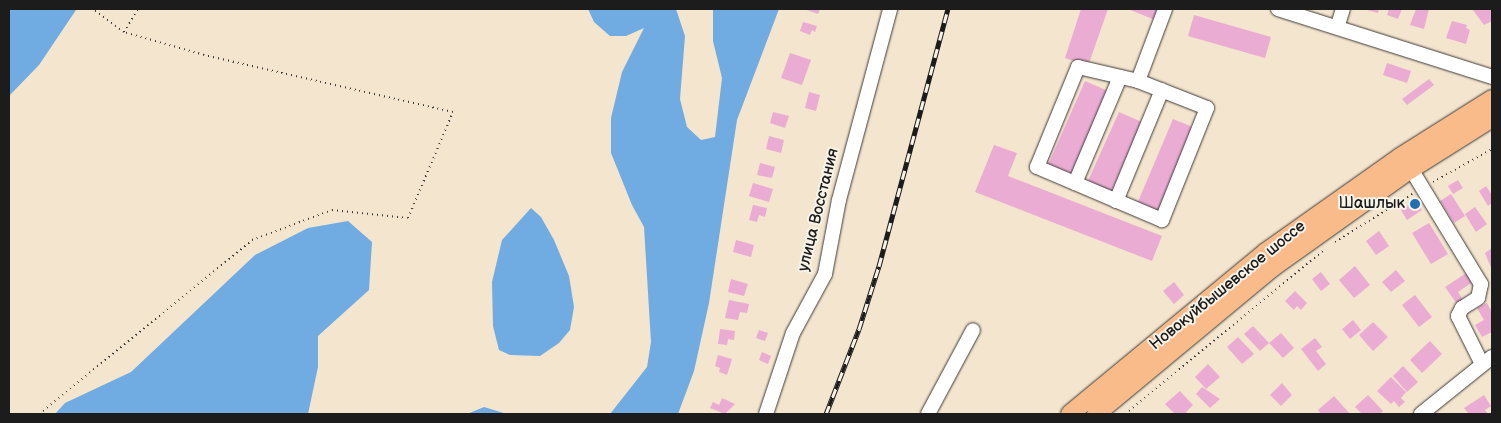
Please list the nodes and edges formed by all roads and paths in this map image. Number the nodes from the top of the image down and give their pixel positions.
1 (94, 9) edge
2 (138, 9) edge
3 (890, 9) edge
4 (1165, 9) edge
5 (1278, 9) edge
6 (1343, 9) edge
7 (1338, 26) junction
8 (124, 32) junction
9 (1120, 77) junction
10 (1492, 77) edge
11 (1138, 81) junction
12 (1162, 90) junction
13 (1492, 99) edge
14 (1492, 118) edge
15 (1492, 149) edge
16 (1411, 169) junction
17 (1076, 183) junction
18 (1423, 187) junction
19 (1116, 201) junction
20 (973, 330) dead end
21 (1487, 360) edge
22 (39, 414) edge
23 (766, 414) edge
24 (928, 414) edge
25 (1070, 414) edge
26 (1096, 414) edge
27 (1125, 414) edge
28 (1421, 414) edge

1 - 8 path
2 - 8 path
3 - 23 street, улица Восстания
4 - 11 street
5 - 7 street
6 - 7 street
7 - 10 street
8 - 22 path
9 - 11 street
9 - 17 street
9 - 17 street
11 - 12 street
12 - 19 street
12 - 19 street
13 - 25 main road, Новокуйбышевское шоссе
14 - 16 main road, Новокуйбышевское шоссе
15 - 18 path
16 - 18 street
16 - 26 main road, Новокуйбышевское шоссе
17 - 19 street
18 - 21 street
18 - 27 path
20 - 24 street
21 - 28 street

